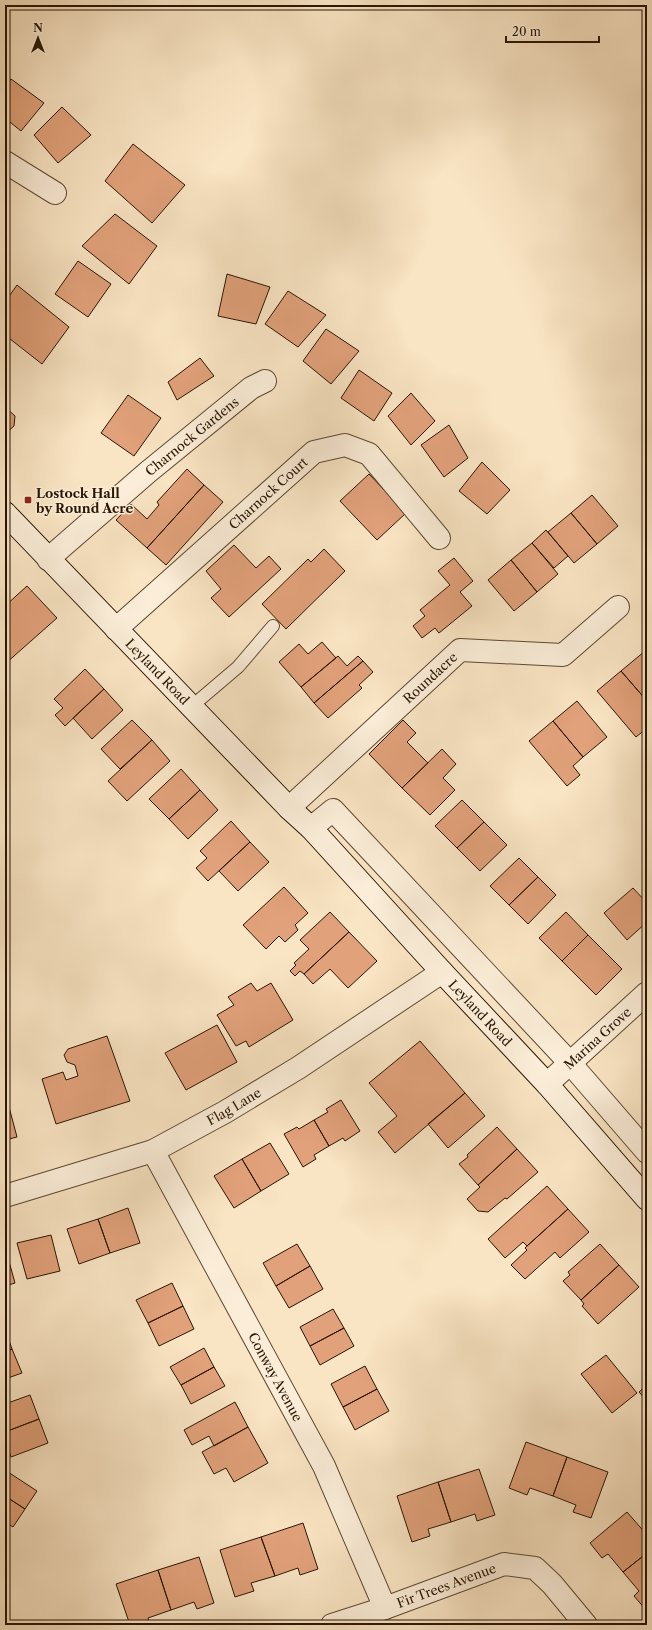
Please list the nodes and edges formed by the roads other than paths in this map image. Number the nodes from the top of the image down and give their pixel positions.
1 (5, 162) edge
2 (55, 193) dead end
3 (265, 381) dead end
4 (5, 513) edge
5 (438, 538) dead end
6 (48, 559) junction
7 (618, 607) dead end
8 (273, 626) dead end
9 (116, 629) junction
10 (191, 706) junction
11 (289, 808) junction
12 (311, 828) junction
13 (442, 972) junction
14 (647, 993) edge
15 (570, 1063) junction
16 (547, 1084) junction
17 (152, 1152) junction
18 (647, 1152) edge
19 (5, 1196) edge
20 (647, 1199) edge
21 (385, 1608) junction
22 (332, 1625) edge
23 (586, 1625) edge

1 - 2 street
3 - 6 street, Charnock Gardens
4 - 6 street, Leyland Road
5 - 9 street, Charnock Court
6 - 9 street, Leyland Road
7 - 11 street, Roundacre
8 - 10 lane
9 - 10 street, Leyland Road
10 - 11 street, Leyland Road
11 - 12 street, Leyland Road
12 - 13 street, Leyland Road
12 - 15 street
13 - 16 street, Leyland Road
13 - 17 street, Flag Lane
14 - 15 street, Marina Grove
15 - 16 street, Marina Grove
15 - 18 street
16 - 20 street, Leyland Road
17 - 19 street, Flag Lane
17 - 21 street, Conway Avenue
21 - 22 street, Fir Trees Avenue
21 - 23 street, Fir Trees Avenue

